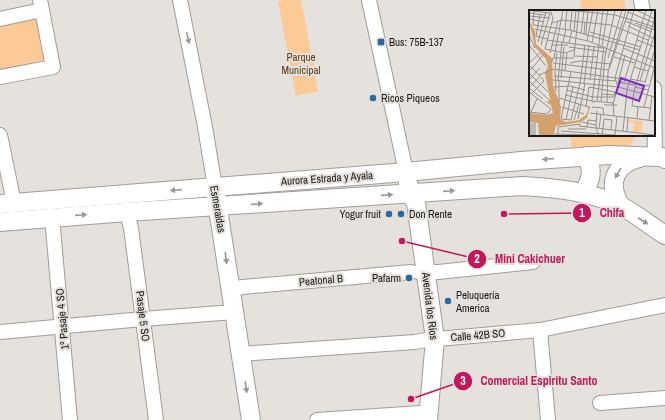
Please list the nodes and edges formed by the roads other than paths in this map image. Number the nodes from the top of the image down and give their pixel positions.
1 (180, 0) edge
2 (370, 0) edge
3 (641, 0) edge
4 (41, 5) edge
5 (643, 10) edge
6 (0, 19) edge
7 (0, 77) edge
8 (655, 102) edge
9 (0, 135) edge
10 (587, 156) junction
11 (659, 157) edge
12 (406, 172) junction
13 (215, 187) junction
14 (583, 192) junction
15 (410, 193) junction
16 (7, 203) edge
17 (218, 206) junction
18 (621, 207) junction
19 (127, 212) junction
20 (52, 218) junction
21 (31, 219) junction
22 (0, 222) edge
23 (0, 232) edge
24 (665, 235) edge
25 (533, 262) dead end
26 (418, 272) junction
27 (231, 289) junction
28 (665, 305) edge
29 (234, 312) junction
30 (143, 319) junction
31 (63, 326) junction
32 (540, 330) junction
33 (0, 332) edge
34 (431, 339) junction
35 (241, 354) junction
36 (665, 398) edge
37 (600, 403) dead end
38 (422, 418) edge
39 (70, 420) edge
40 (156, 420) edge
41 (251, 420) edge
42 (317, 420) edge
43 (548, 420) edge

1 -> 13 street, Esmeraldas
2 - 12 street, Avenida los Ríos
3 - 5 street
4 - 6 street
4 - 7 street
8 - 11 street
9 - 16 street
10 - 11 main road, Aurora Estrada y Ayala
10 -> 12 main road, Aurora Estrada y Ayala
10 - 14 main road
11 -> 18 main road
12 - 13 main road, Aurora Estrada y Ayala
12 - 15 main road, Avenida los Ríos
13 -> 16 main road, Aurora Estrada y Ayala
13 - 17 main road, Esmeraldas
15 -> 14 main road, Aurora Estrada y Ayala
14 - 18 main road, Aurora Estrada y Ayala
17 -> 15 main road, Aurora Estrada y Ayala
15 - 26 main road, Avenida los Ríos
17 - 19 main road, Aurora Estrada y Ayala
17 -> 27 main road, Esmeraldas
18 -> 24 main road, Aurora Estrada y Ayala
20 -> 19 main road, Aurora Estrada y Ayala
19 - 30 street, Pasaje 5 SO
20 - 21 main road, Aurora Estrada y Ayala
20 - 31 street, 1º Pasaje 4 SO
21 - 22 main road, Aurora Estrada y Ayala
21 - 23 main road
25 - 26 street, Peatonal B
26 - 27 street, Peatonal B
26 - 34 main road, Avenida los Ríos
27 - 29 main road, Esmeraldas
28 - 32 street, Calle 42B SO
29 - 30 street
29 - 35 main road, Esmeraldas
30 - 31 street
30 - 40 street, Pasaje 5 SO
31 - 33 street
31 - 39 street, 1º Pasaje 4 SO
32 - 34 street, Calle 42B SO
32 - 43 street
34 - 35 street, Calle 42B SO
34 - 38 main road, Avenida los Ríos
35 -> 41 main road, Esmeraldas
36 - 37 street
38 - 42 street

